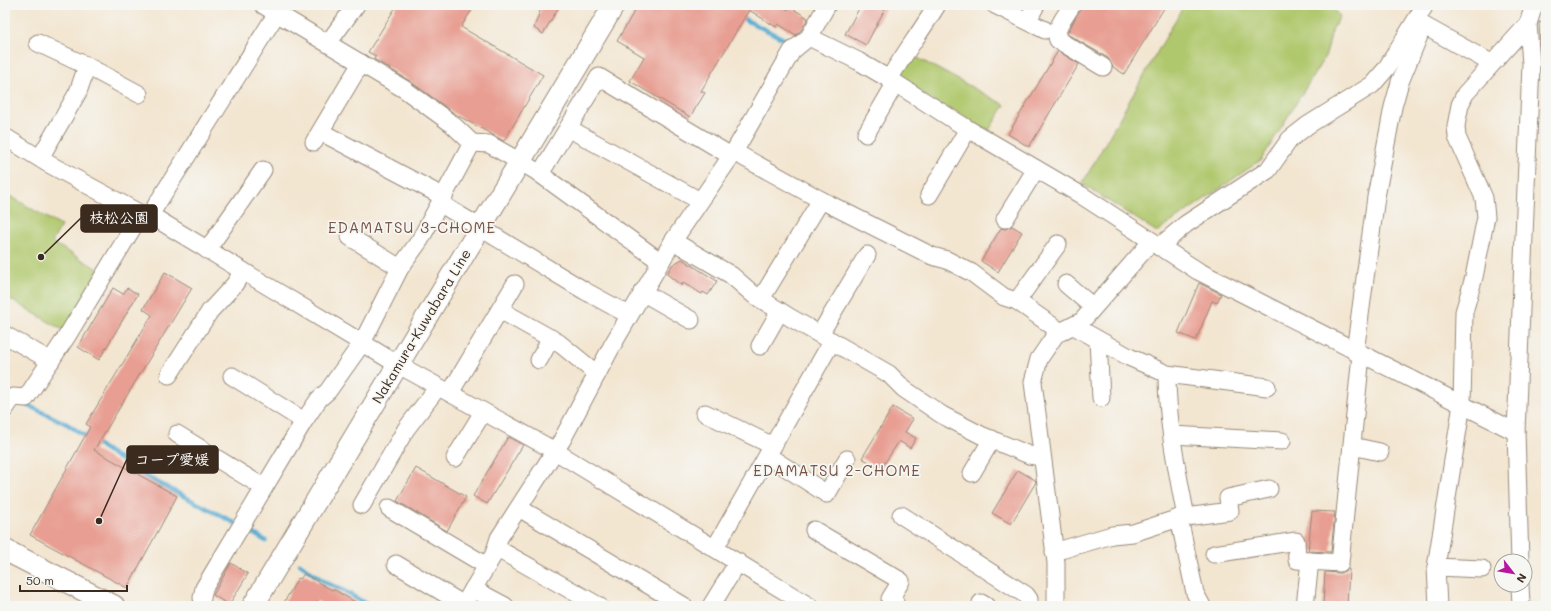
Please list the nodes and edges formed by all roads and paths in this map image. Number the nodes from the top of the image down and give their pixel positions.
1 (356, 5) edge
2 (614, 5) edge
3 (937, 5) edge
4 (1036, 5) edge
5 (1072, 5) edge
6 (1425, 5) edge
7 (1534, 5) edge
8 (1541, 5) edge
9 (1003, 6) edge
10 (1546, 6) edge
11 (274, 8) edge
12 (820, 8) edge
13 (1028, 20) junction
14 (1418, 22) junction
15 (1528, 24) junction
16 (1045, 30) dead end
17 (809, 37) junction
18 (328, 43) junction
19 (38, 44) dead end
20 (361, 63) junction
21 (1491, 64) junction
22 (87, 66) junction
23 (1103, 67) dead end
24 (892, 82) junction
25 (139, 94) dead end
26 (568, 128) junction
27 (968, 129) junction
28 (866, 134) dead end
29 (5, 137) edge
30 (472, 143) junction
31 (732, 154) junction
32 (40, 158) junction
33 (520, 161) junction
34 (1036, 169) junction
35 (263, 170) dead end
36 (540, 174) junction
37 (929, 195) dead end
38 (442, 200) junction
39 (821, 200) junction
40 (700, 201) junction
41 (146, 215) junction
42 (1005, 219) dead end
43 (480, 226) junction
44 (350, 238) dead end
45 (673, 241) junction
46 (1058, 244) dead end
47 (1155, 244) junction
48 (208, 250) junction
49 (867, 255) dead end
50 (661, 262) junction
51 (400, 268) junction
52 (243, 271) junction
53 (515, 284) dead end
54 (1066, 284) dead end
55 (642, 292) junction
56 (761, 299) junction
57 (1017, 302) junction
58 (1093, 307) junction
59 (500, 310) junction
60 (780, 311) junction
61 (629, 315) junction
62 (691, 320) dead end
63 (1067, 329) junction
64 (5, 335) edge
65 (551, 338) junction
66 (826, 338) junction
67 (1098, 340) junction
68 (362, 343) junction
69 (760, 346) dead end
70 (1358, 353) junction
71 (539, 360) dead end
72 (51, 362) junction
73 (397, 364) junction
74 (597, 374) junction
75 (1167, 374) junction
76 (169, 375) dead end
77 (232, 376) dead end
78 (1267, 387) dead end
79 (444, 390) junction
80 (1101, 398) dead end
81 (1462, 404) junction
82 (5, 409) edge
83 (483, 412) junction
84 (705, 413) dead end
85 (304, 421) junction
86 (1516, 432) junction
87 (177, 434) dead end
88 (1172, 435) junction
89 (992, 439) junction
90 (1282, 441) dead end
91 (1352, 446) junction
92 (555, 451) junction
93 (770, 451) junction
94 (1380, 452) dead end
95 (1042, 457) junction
96 (455, 458) dead end
97 (847, 459) dead end
98 (972, 473) dead end
99 (263, 487) junction
100 (1269, 489) dead end
101 (362, 505) dead end
102 (389, 508) dead end
103 (518, 508) junction
104 (901, 515) dead end
105 (1183, 518) junction
106 (814, 530) dead end
107 (496, 548) junction
108 (715, 548) junction
109 (5, 550) edge
110 (1054, 552) junction
111 (1520, 553) edge
112 (1214, 554) dead end
113 (738, 562) junction
114 (1310, 562) junction
115 (396, 564) dead end
116 (487, 566) junction
117 (1436, 567) junction
118 (1482, 568) dead end
119 (473, 589) junction
120 (1520, 593) edge
121 (202, 598) dead end
122 (464, 605) edge
123 (805, 605) edge
124 (114, 606) edge
125 (253, 606) edge
126 (505, 606) edge
127 (599, 606) edge
128 (684, 606) edge
129 (711, 606) edge
130 (893, 606) edge
131 (1028, 606) edge
132 (1056, 606) edge
133 (1202, 606) edge
134 (1305, 606) edge
135 (1438, 606) edge
136 (1521, 606) edge

1 - 18 street
2 - 33 street, Nakamura-Kuwabara Line
3 - 24 street
4 - 13 street
5 - 23 street
6 - 14 street
7 - 15 street
8 - 10 street
9 - 13 street
11 - 18 street
11 - 41 street
12 - 17 street
13 - 16 street
14 - 21 street
14 - 47 street
14 - 70 street
15 - 21 street
15 - 86 street
17 - 24 street
17 - 31 street
18 - 20 street
19 - 22 street
20 - 30 street
20 - 38 street
21 - 81 street
22 - 25 street
22 - 32 street
24 - 27 street
24 - 28 street
26 - 31 street
26 - 36 street
26 - 40 street
27 - 34 street
27 - 37 street
29 - 32 street
30 - 33 street
30 - 38 street
31 - 39 street
31 - 40 street
32 - 41 street
33 - 36 street
33 - 43 street, Nakamura-Kuwabara Line
34 - 42 street
34 - 47 street
35 - 48 street
36 - 50 street
38 - 43 street
38 - 51 street
39 - 56 street
39 - 57 street
40 - 45 street
41 - 48 street
41 - 72 street
43 - 61 street
43 - 73 street, Nakamura-Kuwabara Line
44 - 51 street
45 - 50 street
45 - 56 street
46 - 57 street
47 - 58 street
47 - 70 street
48 - 52 street
49 - 66 street
50 - 55 street
51 - 68 street
52 - 68 street
52 - 76 street
53 - 59 street
54 - 58 street
55 - 61 street
55 - 62 street
56 - 60 street
57 - 63 street
58 - 63 street
59 - 65 street
59 - 79 street
60 - 66 street
60 - 69 street
61 - 74 street
63 - 67 street
63 - 95 street
64 - 72 street
65 - 71 street
65 - 74 street
66 - 89 street
66 - 93 street
67 - 75 street
67 - 80 street
68 - 73 street
68 - 85 street
70 - 81 street
70 - 91 street
72 - 82 street
73 - 79 street
73 - 125 street, Nakamura-Kuwabara Line
74 - 92 street
75 - 78 street
75 - 88 street
77 - 85 street
79 - 83 street
79 - 101 street
81 - 86 street
81 - 117 street
83 - 92 street
83 - 96 street
84 - 93 street
85 - 99 street
86 - 111 street
87 - 99 street
88 - 90 street
88 - 105 street
89 - 95 street
89 - 98 street
91 - 94 street
91 - 114 street
92 - 103 street
92 - 108 street
93 - 97 street
93 - 108 street
95 - 110 street
99 - 121 street
100 - 105 street
102 - 116 street
103 - 107 street
103 - 128 street
104 - 131 street
105 - 110 street
105 - 133 street
106 - 130 street
107 - 116 street
107 - 127 street
108 - 113 street
109 - 124 street
110 - 132 street
112 - 114 street
113 - 123 street
113 - 129 street
114 - 134 street
115 - 122 street
116 - 119 street
117 - 118 street
117 - 135 street
119 - 122 street
119 - 126 street
120 - 136 street

